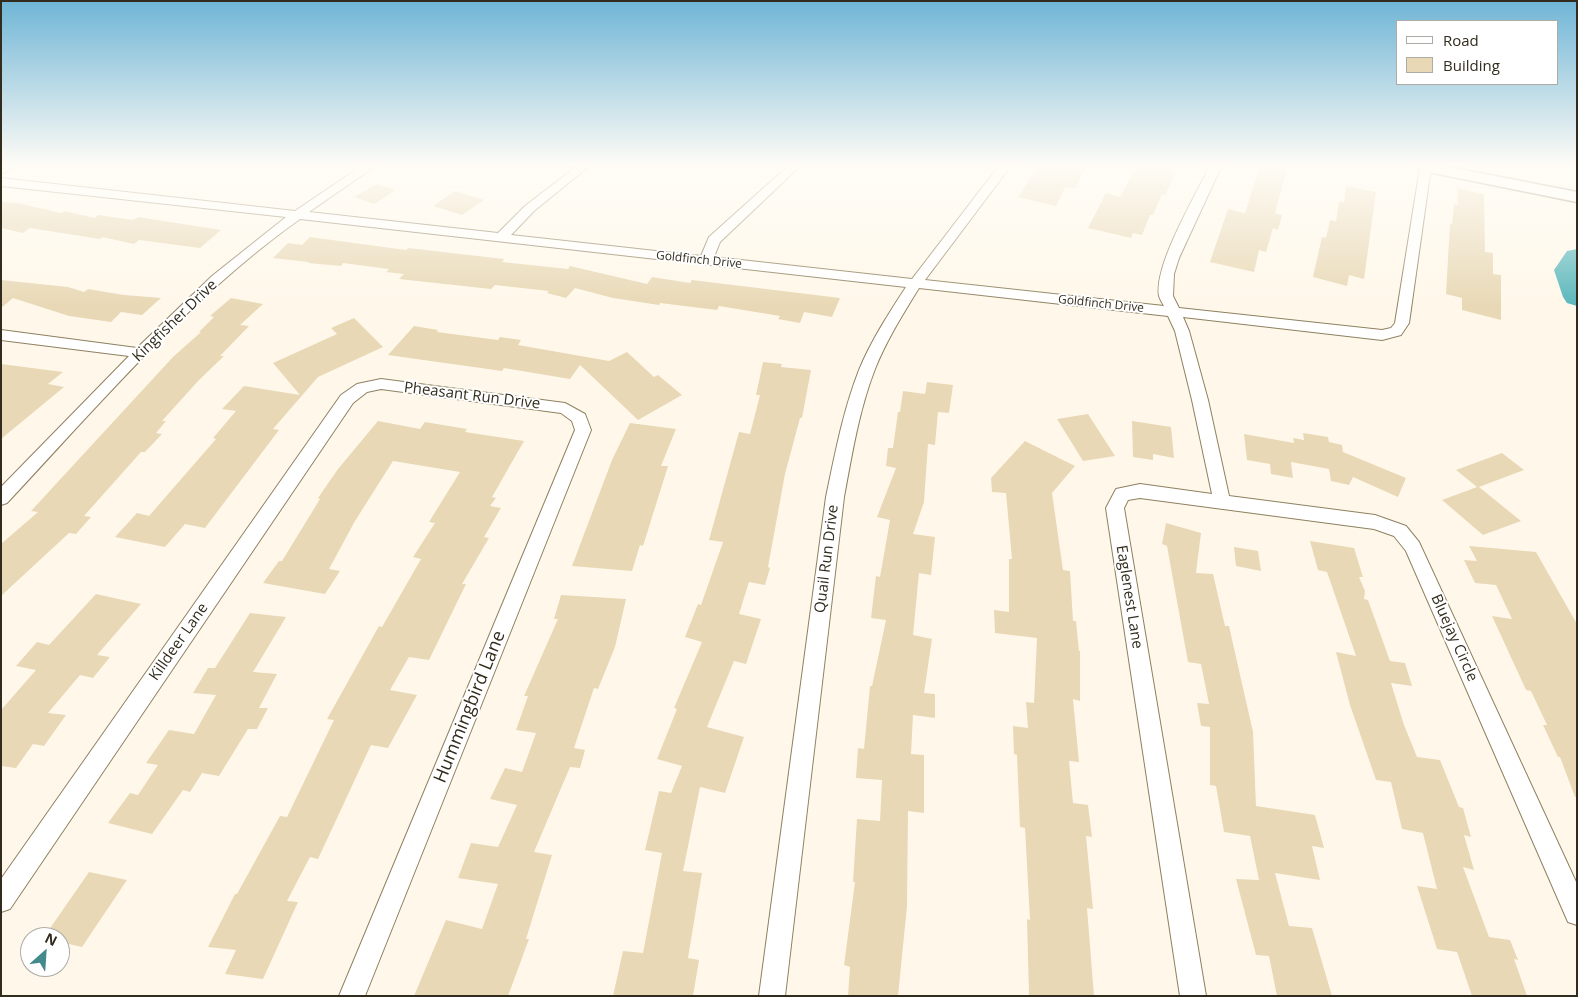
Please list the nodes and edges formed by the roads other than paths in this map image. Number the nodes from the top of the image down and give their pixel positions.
1 (275, 214) edge
2 (301, 214) edge
3 (521, 214) edge
4 (743, 214) edge
5 (969, 214) edge
6 (1193, 214) edge
7 (1418, 214) edge
8 (297, 216) junction
9 (500, 238) junction
10 (706, 261) junction
11 (914, 284) junction
12 (1173, 312) junction
13 (1, 335) edge
14 (142, 353) junction
15 (362, 388) joint
16 (580, 418) joint
17 (1, 498) edge
18 (1222, 502) junction
19 (1, 900) edge
20 (1577, 913) edge
21 (352, 996) edge
22 (772, 996) edge
23 (1193, 996) edge

1 - 8 street, Goldfinch Drive
2 - 8 street, Kingfisher Drive
3 - 9 street
4 - 10 street
5 - 11 street, Quail Run Drive
6 - 12 street
7 - 12 street, Goldfinch Drive
8 - 9 street, Goldfinch Drive
8 - 14 street, Kingfisher Drive
9 - 10 street, Goldfinch Drive
10 - 11 street, Goldfinch Drive
11 - 12 street, Goldfinch Drive
11 - 22 street, Quail Run Drive
12 - 18 street
13 - 14 street
14 - 17 street, Kingfisher Drive
15 - 16 street, Pheasant Run Drive
15 - 19 street, Killdeer Lane
16 - 21 street, Hummingbird Lane
18 - 20 street, Bluejay Circle
18 - 23 street, Eaglenest Lane

